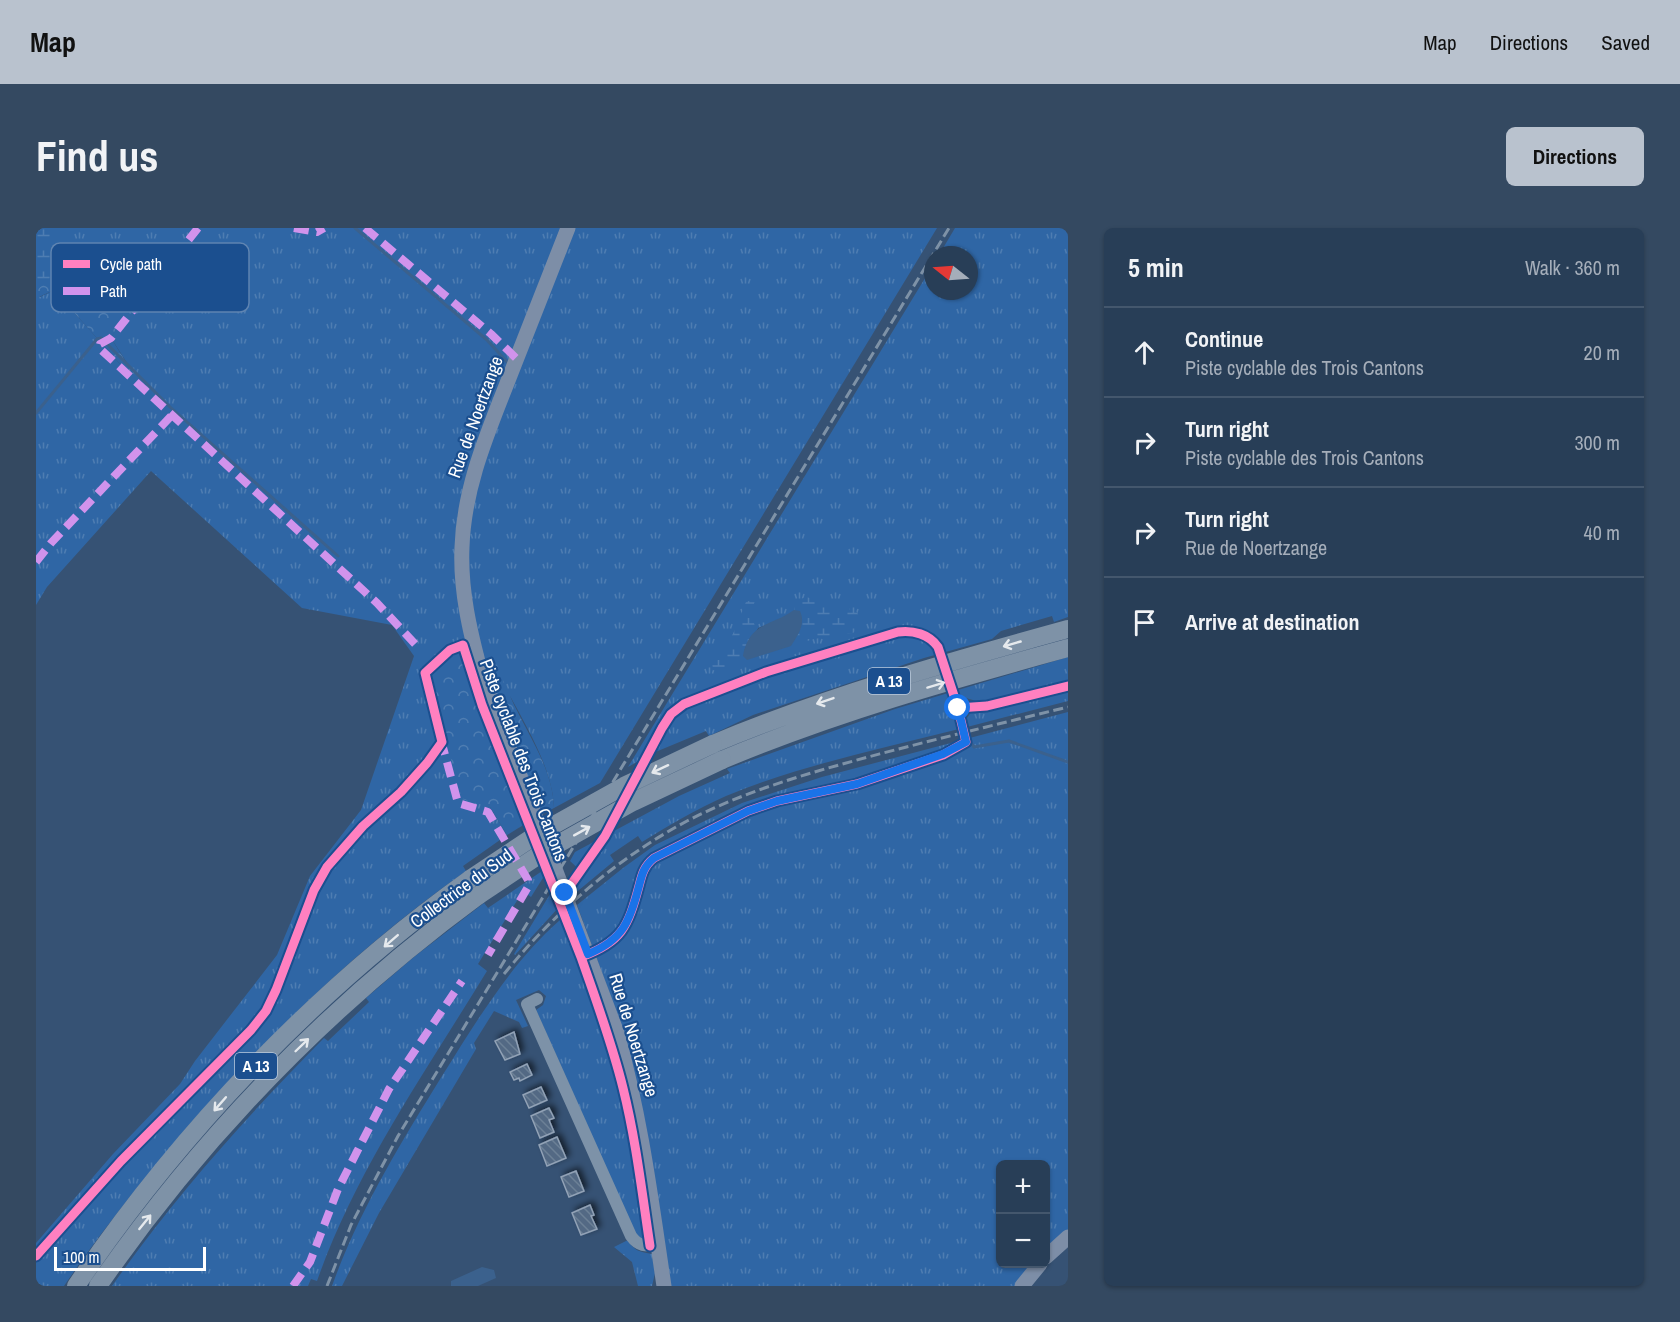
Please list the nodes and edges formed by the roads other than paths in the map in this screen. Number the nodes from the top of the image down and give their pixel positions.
1 (568, 228) edge
2 (1068, 629) edge
3 (1068, 648) edge
4 (718, 752) junction
5 (537, 999) dead end
6 (1068, 1237) edge
7 (658, 1245) junction
8 (1050, 1253) edge
9 (1036, 1268) edge
10 (76, 1286) edge
11 (98, 1286) edge
12 (664, 1286) edge
13 (1022, 1286) edge

1 - 7 main road, Rue de Noertzange
2 -> 4 highway, Collectrice du Sud / A 13
4 -> 3 highway, Collectrice du Sud / A 13
4 -> 10 highway, Collectrice du Sud / A 13, bridge
11 -> 4 highway, Collectrice du Sud / A 13, bridge
5 - 7 street
6 - 8 main road
7 - 12 main road, Rue de Noertzange
9 - 13 main road

